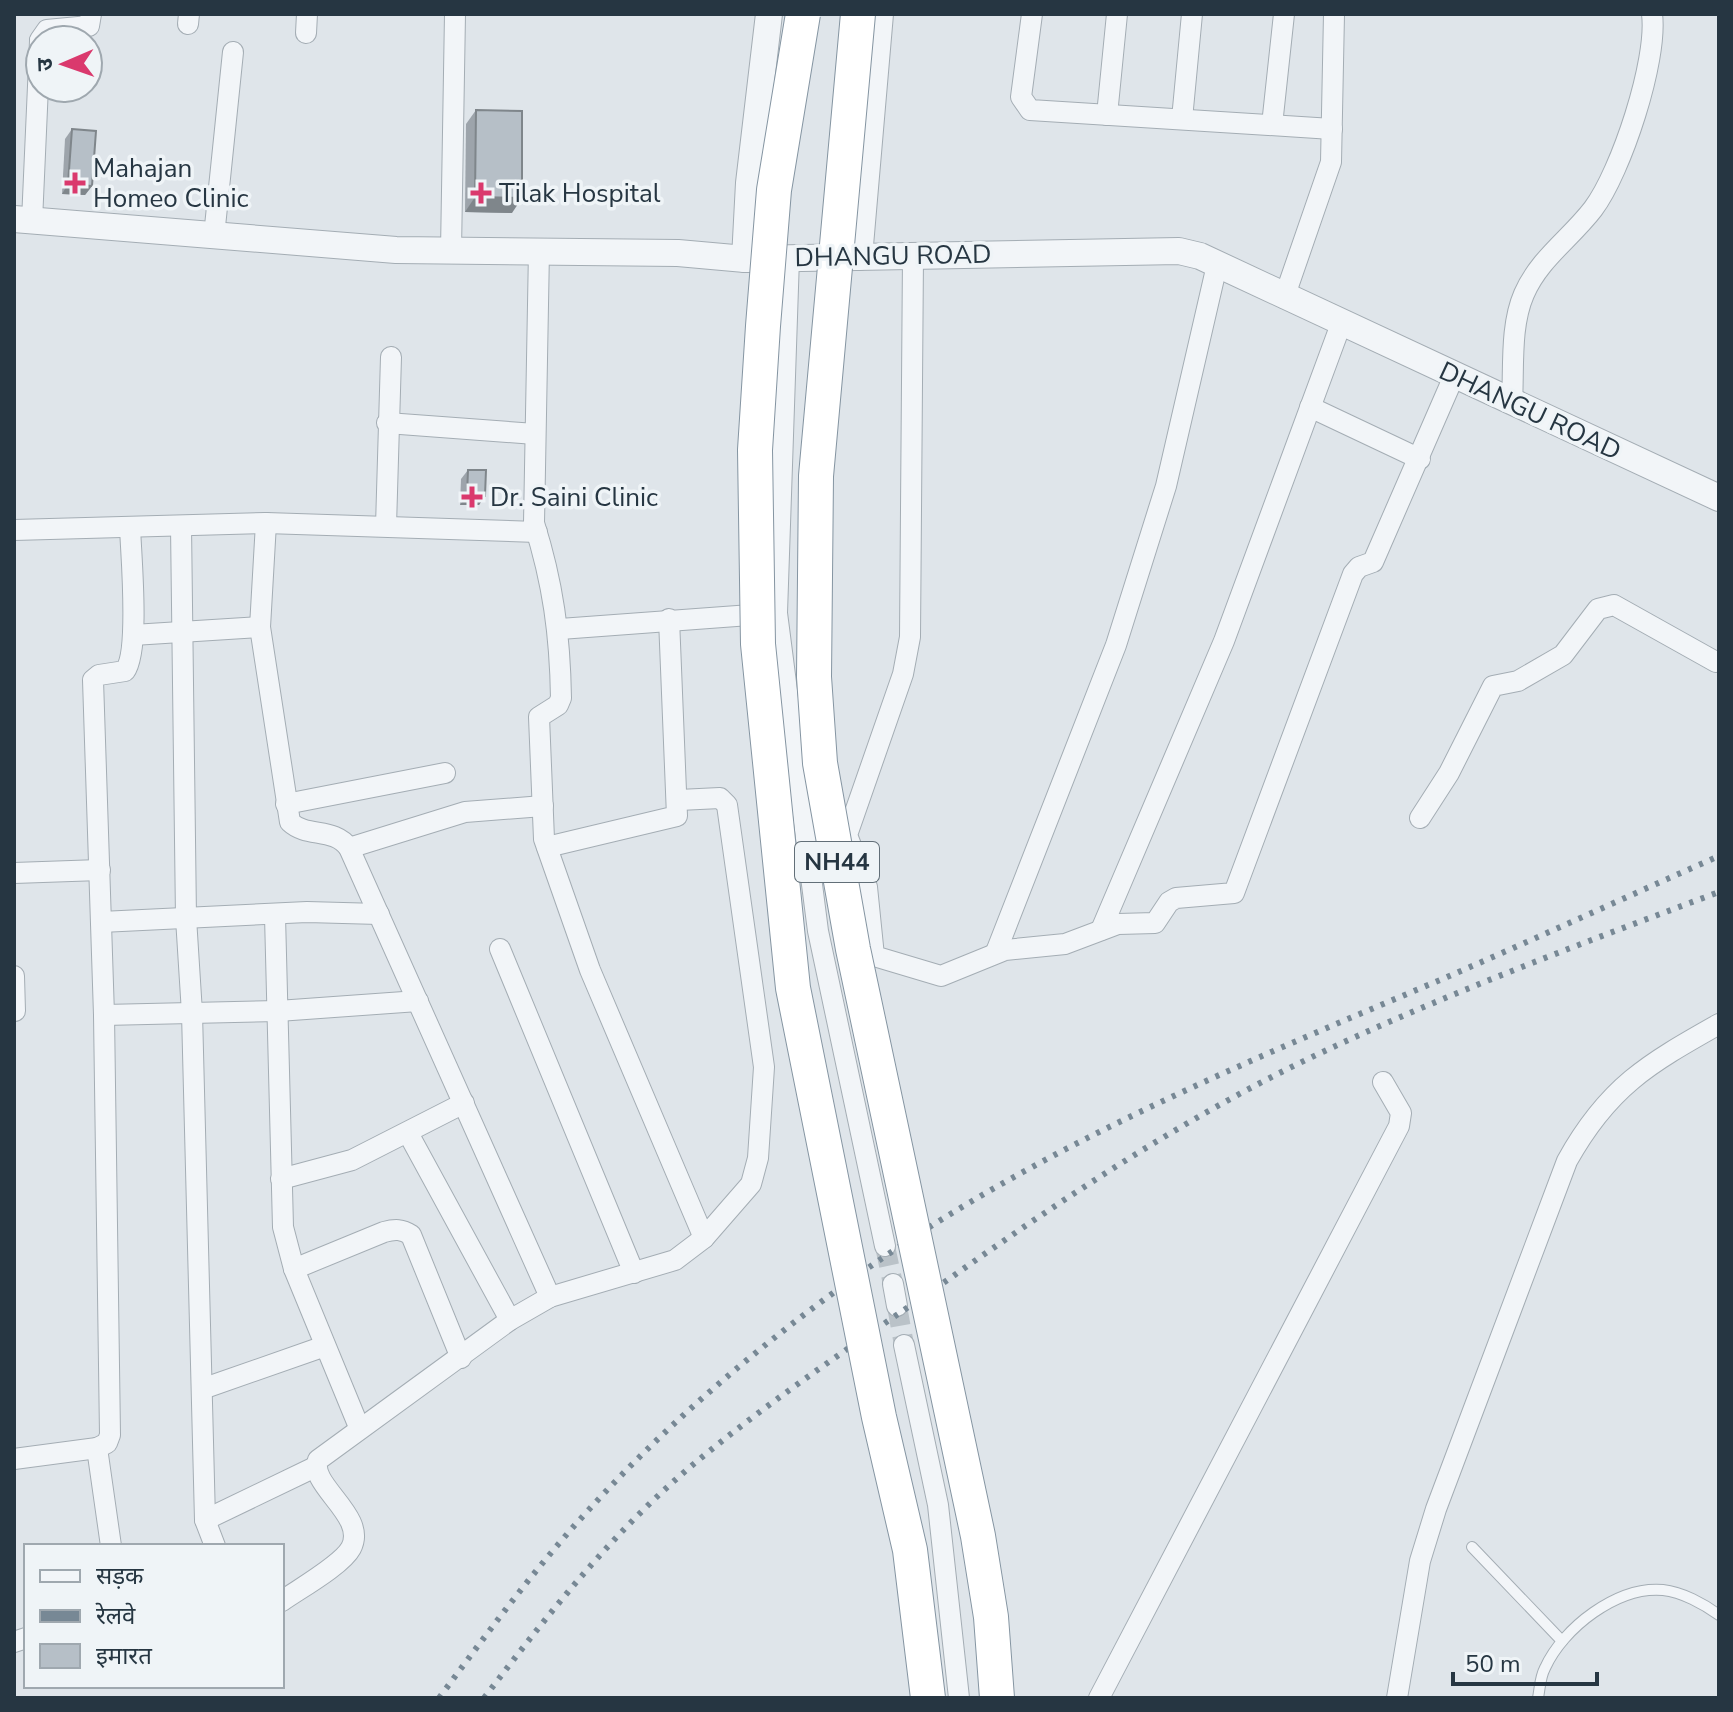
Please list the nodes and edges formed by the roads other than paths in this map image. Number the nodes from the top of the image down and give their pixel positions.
1 (455, 14) edge
2 (769, 14) edge
3 (803, 14) edge
4 (858, 14) edge
5 (880, 14) edge
6 (1032, 14) edge
7 (1117, 14) edge
8 (1192, 14) edge
9 (1284, 14) edge
10 (1334, 14) edge
11 (1652, 14) edge
12 (233, 52) dead end
13 (34, 104) edge
14 (1107, 115) junction
15 (1182, 119) junction
16 (1272, 125) junction
17 (1332, 129) junction
18 (23, 220) edge
19 (214, 236) junction
20 (451, 250) junction
21 (539, 250) junction
22 (913, 256) junction
23 (859, 257) junction
24 (789, 258) junction
25 (745, 259) junction
26 (1217, 265) junction
27 (1284, 298) junction
28 (1341, 324) junction
29 (391, 357) dead end
30 (1454, 376) junction
31 (1512, 403) junction
32 (1310, 407) junction
33 (387, 423) junction
34 (535, 434) junction
35 (1420, 459) junction
36 (1719, 498) edge
37 (266, 523) junction
38 (181, 526) junction
39 (386, 526) junction
40 (130, 527) junction
41 (14, 530) edge
42 (537, 532) junction
43 (777, 613) junction
44 (669, 619) junction
45 (260, 627) junction
46 (560, 629) junction
47 (182, 632) junction
48 (133, 635) junction
49 (1719, 640) edge
50 (1718, 665) edge
51 (445, 773) dead end
52 (679, 800) junction
53 (286, 804) junction
54 (543, 806) junction
55 (1420, 818) dead end
56 (547, 847) junction
57 (349, 848) junction
58 (100, 870) junction
59 (14, 873) edge
60 (379, 914) junction
61 (275, 916) junction
62 (186, 918) junction
63 (101, 922) junction
64 (1101, 930) junction
65 (500, 949) dead end
66 (996, 952) junction
67 (14, 976) edge
68 (418, 1001) junction
69 (15, 1011) edge
70 (278, 1011) junction
71 (192, 1013) junction
72 (104, 1015) junction
73 (1719, 1024) edge
74 (1383, 1082) dead end
75 (464, 1103) junction
76 (408, 1133) junction
77 (281, 1179) junction
78 (704, 1238) junction
79 (885, 1246) tunnel mouth
80 (294, 1269) junction
81 (634, 1273) junction
82 (893, 1284) tunnel mouth
83 (550, 1297) junction
84 (897, 1306) tunnel mouth
85 (510, 1320) junction
86 (904, 1345) tunnel mouth
87 (325, 1346) junction
88 (461, 1358) junction
89 (202, 1389) junction
90 (359, 1427) junction
91 (97, 1448) junction
92 (14, 1459) edge
93 (315, 1467) junction
94 (205, 1520) junction
95 (111, 1544) edge
96 (214, 1544) edge
97 (1472, 1547) dead end
98 (284, 1600) edge
99 (1719, 1615) edge
100 (1562, 1641) junction
101 (928, 1698) edge
102 (959, 1698) edge
103 (997, 1698) edge
104 (1099, 1698) edge
105 (1397, 1698) edge
106 (1538, 1698) edge

1 - 20 street
2 - 25 street
3 - 101 highway, NH44, bridge
4 - 103 highway, NH44, bridge
5 - 23 street
6 - 14 street
7 - 14 street
8 - 15 street
9 - 16 street
10 - 17 street
11 - 31 street
12 - 19 street
13 - 18 street
14 - 15 street
15 - 16 street
16 - 17 street
17 - 27 street
18 - 19 street, DHANGU ROAD
19 - 20 street, DHANGU ROAD
20 - 21 street, DHANGU ROAD
21 - 25 street, DHANGU ROAD
21 - 34 street
22 - 23 street, DHANGU ROAD
22 - 26 street, DHANGU ROAD
22 - 66 street
23 - 24 street, DHANGU ROAD
24 - 25 street, DHANGU ROAD
24 - 43 street
26 - 27 street, DHANGU ROAD
26 - 66 street
27 - 28 street, DHANGU ROAD
28 - 30 street, DHANGU ROAD
28 - 32 street
29 - 33 street
30 - 31 street, DHANGU ROAD
30 - 35 street
31 - 36 street, DHANGU ROAD
32 - 35 street
32 - 64 street
33 - 34 street
33 - 39 street
34 - 42 street
35 - 64 street
37 - 38 street
37 - 39 street
37 - 45 street
38 - 40 street
38 - 47 street
39 - 42 street
40 - 41 street
40 - 48 street
42 - 46 street
43 - 44 street
43 - 79 street
44 - 46 street
44 - 52 street
45 - 47 street
45 - 53 street
46 - 54 street
47 - 48 street
47 - 62 street
48 - 58 street
49 - 50 street
50 - 55 street
51 - 53 street
52 - 56 street
52 - 78 street
53 - 57 street
54 - 56 street
54 - 57 street
56 - 78 street
57 - 60 street
58 - 59 street
58 - 63 street
60 - 61 street
60 - 68 street
61 - 62 street
61 - 70 street
62 - 63 street
62 - 71 street
63 - 72 street
64 - 66 street
65 - 81 street
67 - 69 street
68 - 70 street
68 - 75 street
70 - 71 street
70 - 77 street
71 - 72 street
71 - 89 street
72 - 91 street
73 - 105 street
74 - 104 street
75 - 76 street
75 - 83 street
76 - 77 street
76 - 85 street
77 - 80 street
78 - 81 street
80 - 87 street
80 - 88 street
81 - 83 street
82 - 84 street
83 - 85 street
85 - 88 street
86 - 102 street
87 - 89 street
87 - 90 street
88 - 90 street
89 - 94 street
90 - 93 street
91 - 92 street
91 - 95 street
93 - 94 street
93 - 98 street
94 - 96 street
97 - 100 lane
99 - 100 lane
100 - 106 lane

